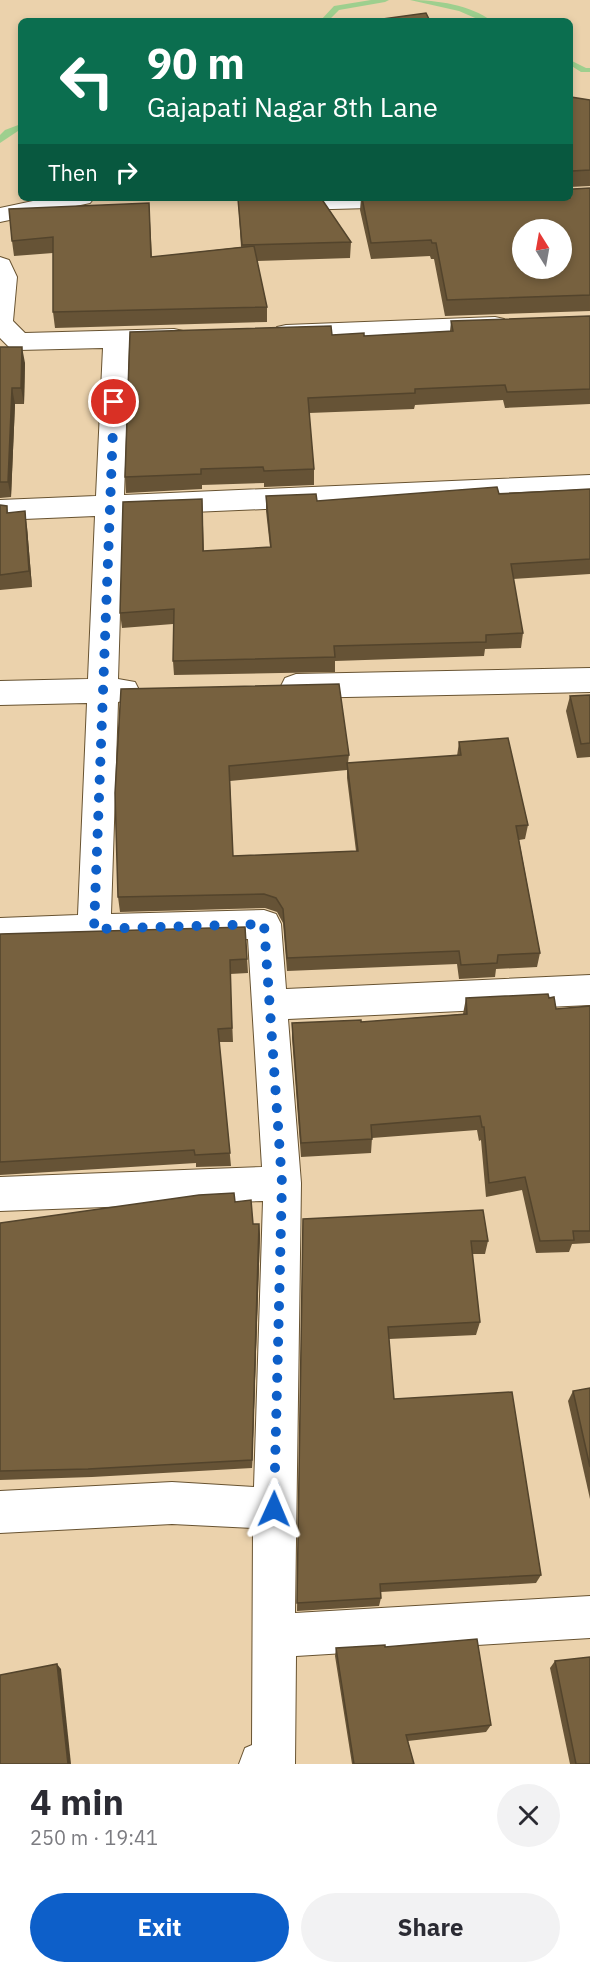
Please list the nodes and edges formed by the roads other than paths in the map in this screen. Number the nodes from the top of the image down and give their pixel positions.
1 (68, 201) edge
2 (284, 201) edge
3 (369, 201) edge
4 (0, 215) edge
5 (0, 265) edge
6 (0, 322) edge
7 (519, 324) edge
8 (258, 334) edge
9 (199, 336) edge
10 (116, 339) junction
11 (590, 485) edge
12 (111, 507) junction
13 (0, 510) edge
14 (590, 680) edge
15 (268, 687) edge
16 (150, 689) edge
17 (102, 690) junction
18 (0, 693) edge
19 (94, 929) junction
20 (0, 932) edge
21 (590, 990) edge
22 (269, 1005) junction
23 (282, 1183) junction
24 (0, 1194) edge
25 (274, 1509) junction
26 (0, 1512) edge
27 (590, 1617) edge
28 (273, 1636) junction
29 (261, 1764) edge

1 - 4 street
2 - 3 street
5 - 6 street
6 - 10 street
7 - 8 street
9 - 10 street
10 - 12 street
11 - 12 street
12 - 13 street
12 - 17 street
14 - 15 street
16 - 17 street
17 - 18 street
17 - 19 street
19 - 20 street
19 - 22 street
21 - 22 street
22 - 23 street
23 - 24 street
23 - 25 street
25 - 26 street
25 - 28 street
27 - 28 street
28 - 29 street

